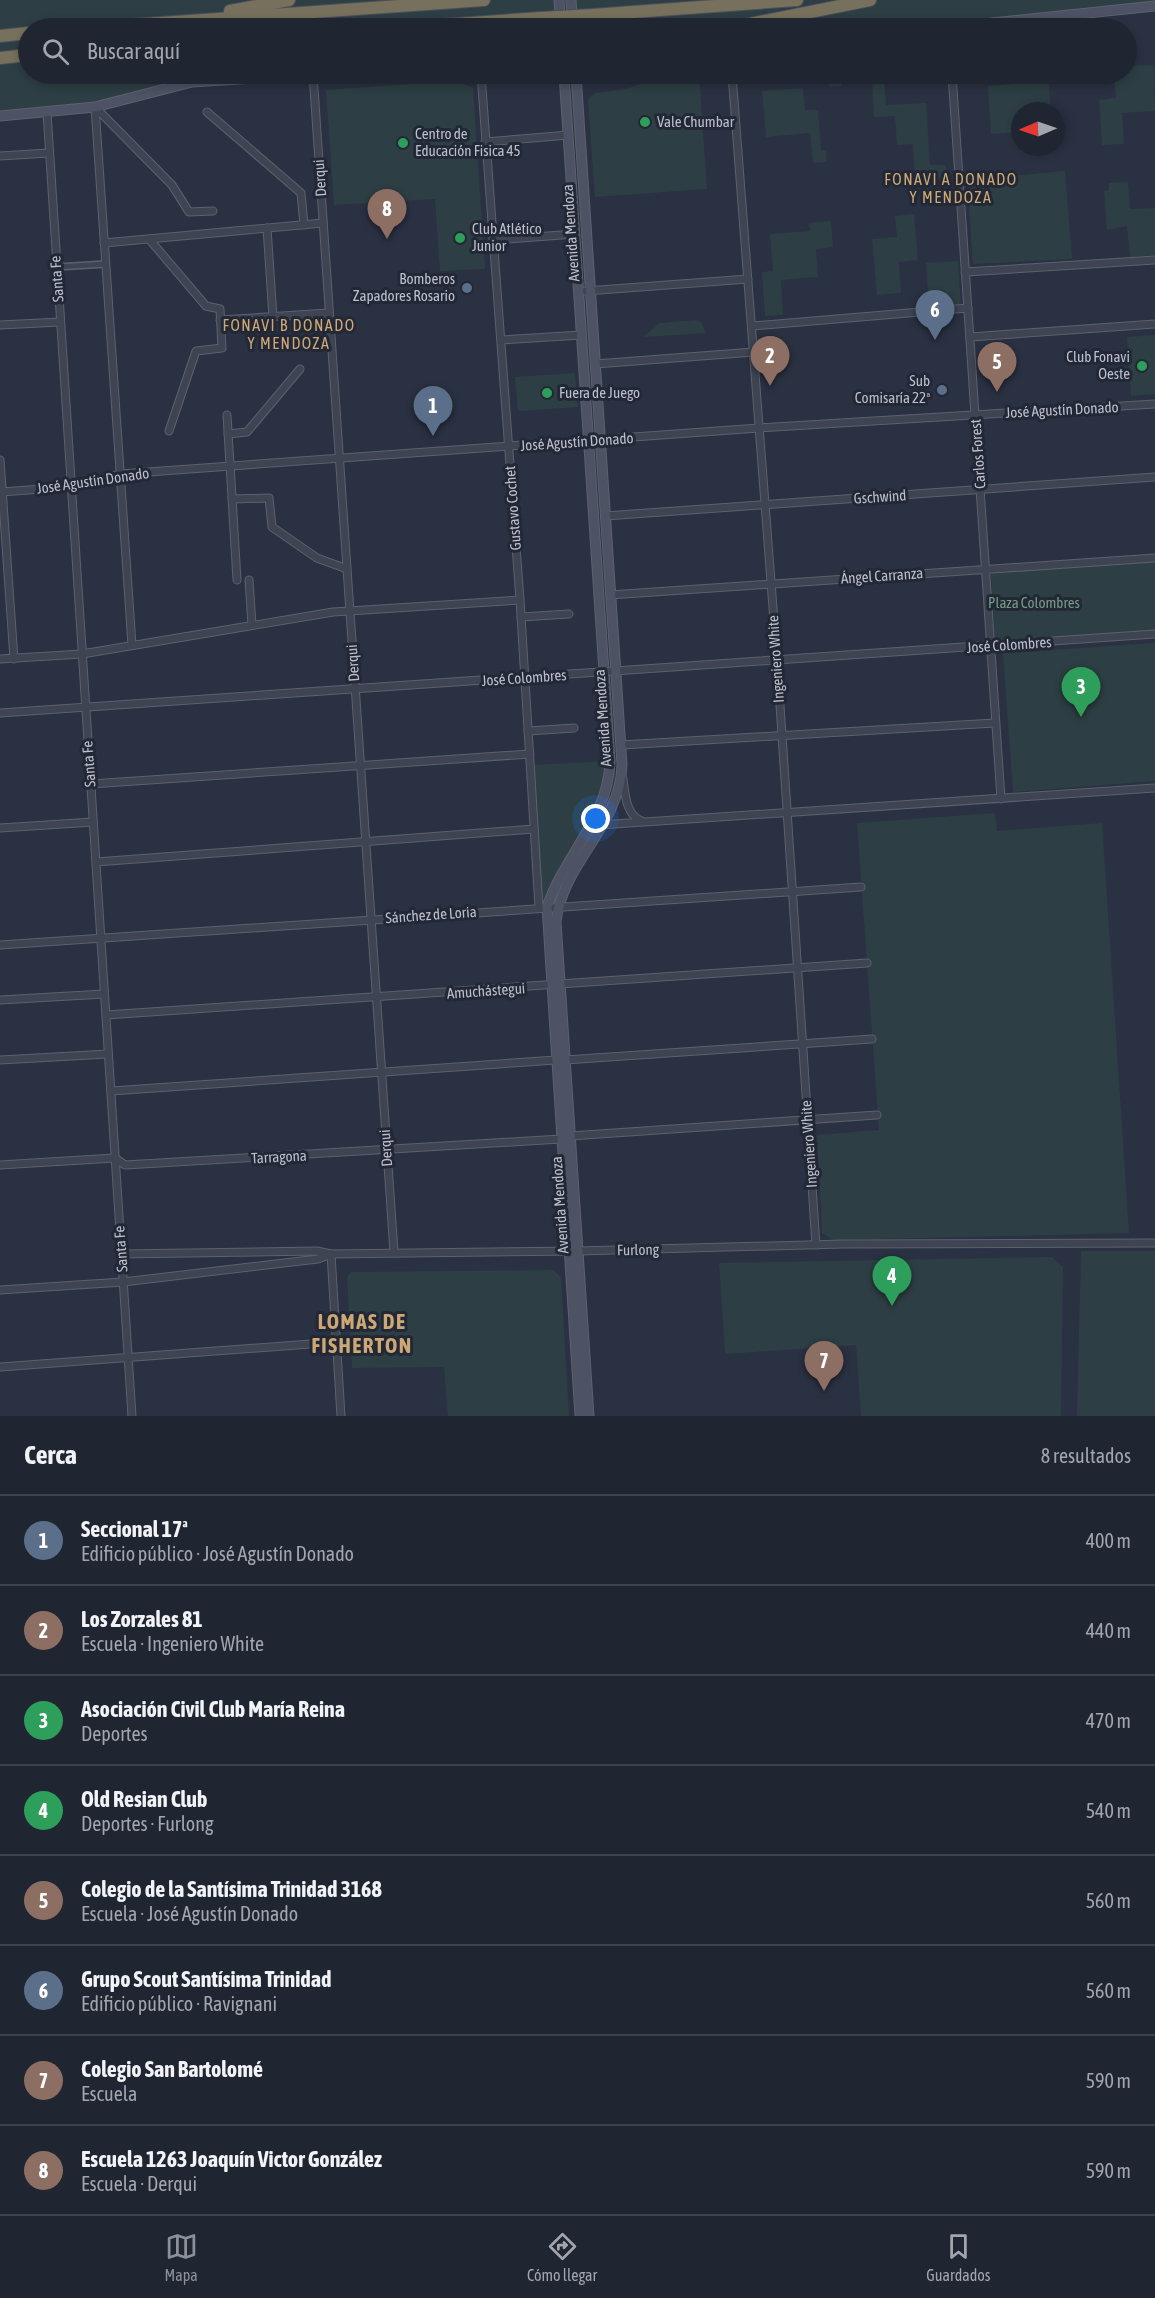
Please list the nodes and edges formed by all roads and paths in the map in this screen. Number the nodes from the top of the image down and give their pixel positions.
1 (289, 0) edge
2 (484, 0) edge
3 (559, 0) edge
4 (571, 0) edge
5 (797, 0) edge
6 (870, 0) edge
7 (1155, 6) edge
8 (180, 18) edge
9 (228, 18) edge
10 (542, 18) edge
11 (560, 18) edge
12 (572, 18) edge
13 (774, 18) edge
14 (1042, 18) edge
15 (18, 34) edge
16 (0, 36) edge
17 (18, 56) edge
18 (0, 58) edge
19 (184, 84) edge
20 (313, 84) edge
21 (482, 84) edge
22 (566, 84) edge
23 (577, 84) edge
24 (733, 84) edge
25 (953, 84) edge
26 (95, 107) junction
27 (47, 112) junction
28 (207, 112) dead end
29 (0, 116) edge
30 (569, 135) junction
31 (485, 142) junction
32 (49, 153) junction
33 (0, 156) edge
34 (213, 211) dead end
35 (574, 214) junction
36 (585, 214) junction
37 (323, 224) junction
38 (304, 225) junction
39 (267, 228) junction
40 (575, 234) junction
41 (149, 239) junction
42 (493, 240) junction
43 (104, 243) junction
44 (1155, 260) edge
45 (106, 264) junction
46 (57, 267) junction
47 (965, 272) junction
48 (748, 279) junction
49 (579, 291) junction
50 (590, 291) junction
51 (968, 308) junction
52 (329, 313) junction
53 (273, 317) junction
54 (220, 320) junction
55 (60, 322) junction
56 (1155, 324) edge
57 (0, 325) edge
58 (752, 326) junction
59 (582, 335) junction
60 (970, 337) junction
61 (501, 340) junction
62 (754, 352) junction
63 (595, 364) junction
64 (300, 369) dead end
65 (1155, 404) edge
66 (975, 414) junction
67 (226, 416) dead end
68 (759, 428) junction
69 (169, 431) dead end
70 (228, 434) junction
71 (600, 441) junction
72 (589, 442) junction
73 (509, 447) junction
74 (339, 459) junction
75 (0, 460) edge
76 (230, 466) junction
77 (120, 474) junction
78 (1155, 477) edge
79 (71, 487) junction
80 (980, 490) junction
81 (1, 491) edge
82 (232, 499) junction
83 (765, 505) junction
84 (605, 516) junction
85 (1155, 558) edge
86 (346, 569) junction
87 (986, 570) junction
88 (237, 580) dead end
89 (249, 580) dead end
90 (771, 584) junction
91 (610, 595) junction
92 (520, 600) junction
93 (350, 611) junction
94 (569, 614) dead end
95 (521, 617) junction
96 (252, 625) junction
97 (1155, 634) edge
98 (132, 645) junction
99 (990, 646) junction
100 (82, 654) junction
101 (14, 658) junction
102 (0, 659) edge
103 (777, 660) junction
104 (604, 672) junction
105 (615, 672) junction
106 (525, 678) junction
107 (355, 689) junction
108 (86, 708) junction
109 (0, 713) edge
110 (996, 723) junction
111 (574, 728) dead end
112 (528, 731) junction
113 (781, 736) junction
114 (621, 745) junction
115 (530, 754) junction
116 (360, 766) junction
117 (622, 774) junction
118 (91, 784) junction
119 (1155, 788) edge
120 (1001, 799) junction
121 (786, 813) junction
122 (93, 822) junction
123 (647, 822) junction
124 (603, 825) junction
125 (591, 826) junction
126 (0, 828) edge
127 (534, 829) junction
128 (365, 842) junction
129 (96, 862) junction
130 (861, 887) dead end
131 (791, 891) junction
132 (558, 906) junction
133 (543, 907) junction
134 (371, 919) junction
135 (101, 938) junction
136 (0, 945) edge
137 (867, 963) dead end
138 (797, 969) junction
139 (555, 987) junction
140 (104, 994) junction
141 (376, 998) junction
142 (0, 1000) edge
143 (106, 1015) junction
144 (872, 1039) dead end
145 (802, 1044) junction
146 (108, 1053) junction
147 (0, 1060) edge
148 (560, 1060) junction
149 (381, 1072) junction
150 (111, 1091) junction
151 (878, 1115) dead end
152 (807, 1120) junction
153 (566, 1137) junction
154 (387, 1151) junction
155 (115, 1158) junction
156 (0, 1165) edge
157 (1155, 1243) edge
158 (816, 1245) junction
159 (394, 1251) junction
160 (573, 1251) junction
161 (121, 1254) junction
162 (331, 1254) junction
163 (123, 1282) junction
164 (0, 1290) edge
165 (337, 1342) junction
166 (128, 1356) junction
167 (0, 1367) edge
168 (132, 1416) edge
169 (342, 1416) edge
170 (580, 1416) edge
171 (589, 1416) edge

1 - 8 highway
2 - 9 highway
3 - 11 main road
4 - 12 main road
5 - 10 highway, bridge
6 - 13 highway
7 - 14 main road
15 - 16 highway
17 - 18 highway
19 - 26 main road
20 - 37 street, Derqui
21 - 31 street, Gustavo Cochet
22 - 30 main road, Avenida Mendoza
23 - 36 main road, Avenida Mendoza
24 - 48 street, Ingeniero White
25 - 47 street, Carlos Forest
26 - 27 main road
26 - 34 street
26 - 43 street
27 - 29 main road
27 - 32 street, Santa Fe
28 - 38 street
30 - 31 street
30 - 35 main road, Avenida Mendoza
31 - 42 street, Gustavo Cochet
32 - 33 street
32 - 46 street, Santa Fe
35 - 36 main road
35 - 40 main road, Avenida Mendoza
36 - 50 main road, Avenida Mendoza
37 - 38 street
37 - 52 street, Derqui
38 - 39 street
39 - 41 street
39 - 53 street
40 - 42 street
40 - 49 main road, Avenida Mendoza
41 - 43 street
41 - 54 street
42 - 61 street, Gustavo Cochet
43 - 45 street
44 - 47 street
45 - 46 street
45 - 77 street
46 - 55 street, Santa Fe
47 - 51 street, Carlos Forest
48 - 50 street
48 - 58 street, Ingeniero White
49 - 50 street
49 - 59 main road, Avenida Mendoza
50 - 63 main road, Avenida Mendoza
51 - 58 street
51 - 60 street, Carlos Forest
52 - 53 street
52 - 74 street, Derqui
53 - 54 street
54 - 69 street
55 - 57 street
55 - 79 street, Santa Fe
56 - 60 street
58 - 62 street, Ingeniero White
59 - 61 street
59 - 72 main road, Avenida Mendoza
60 - 66 street, Carlos Forest
61 - 73 street, Gustavo Cochet
62 - 63 street
62 - 68 street, Ingeniero White
63 - 71 main road, Avenida Mendoza
64 - 70 street
65 - 66 street, José Agustín Donado
66 - 68 street, José Agustín Donado
66 - 80 street, Carlos Forest
67 - 70 street
68 - 71 street, José Agustín Donado
68 - 83 street, Ingeniero White
70 - 76 street
71 - 72 street, José Agustín Donado
71 - 84 main road, Avenida Mendoza
72 - 73 street, José Agustín Donado
72 - 104 main road, Avenida Mendoza
73 - 74 street, José Agustín Donado
73 - 92 street, Gustavo Cochet
74 - 76 street, José Agustín Donado
74 - 86 street, Derqui
75 - 81 street
76 - 77 street, José Agustín Donado
76 - 82 street
77 - 79 street, José Agustín Donado
77 - 98 street
78 - 80 street, Gschwind
79 - 81 street, José Agustín Donado
79 - 100 street, Santa Fe
80 - 83 street, Gschwind
80 - 87 street, Carlos Forest
81 - 101 street
82 - 86 street
82 - 88 street
83 - 84 street, Gschwind
83 - 90 street, Ingeniero White
84 - 91 main road, Avenida Mendoza
85 - 87 street, Ángel Carranza
86 - 93 street, Derqui
87 - 90 street, Ángel Carranza
87 - 99 street, Carlos Forest
89 - 96 street
90 - 91 street, Ángel Carranza
90 - 103 street, Ingeniero White
91 - 105 main road, Avenida Mendoza
92 - 93 street
92 - 95 street, Gustavo Cochet
93 - 96 street
93 - 107 street, Derqui
94 - 95 street
95 - 106 street, Gustavo Cochet
96 - 98 street
97 - 99 street, José Colombres
98 - 100 street
99 - 103 street, José Colombres
99 - 110 street, Carlos Forest
100 - 101 street
100 - 108 street, Santa Fe
101 - 102 street
103 - 105 street, José Colombres
103 - 113 street, Ingeniero White
104 - 105 street, José Colombres
104 - 106 street, José Colombres
104 - 125 main road, Avenida Mendoza
105 - 114 main road, Avenida Mendoza
106 - 107 street, José Colombres
106 - 112 street, Gustavo Cochet
107 - 108 street, José Colombres
107 - 116 street, Derqui
108 - 109 street, José Colombres
108 - 118 street, Santa Fe
110 - 113 street
110 - 120 street, Carlos Forest
111 - 112 street
112 - 115 street, Gustavo Cochet
113 - 114 street
113 - 121 street, Ingeniero White
114 - 117 main road, Avenida Mendoza
115 - 116 street
115 - 127 street, Gustavo Cochet
116 - 118 street
116 - 128 street, Derqui
117 - 123 street
117 - 124 main road, Avenida Mendoza
118 - 122 street, Santa Fe
119 - 120 street
120 - 121 street
121 - 123 street
121 - 131 street, Ingeniero White
122 - 126 street
122 - 129 street, Santa Fe
123 - 124 street
124 - 125 street
124 - 132 main road, Avenida Mendoza
125 - 133 main road, Avenida Mendoza
127 - 128 street
127 - 133 street, Gustavo Cochet
128 - 129 street
128 - 134 street, Derqui
129 - 135 street, Santa Fe
130 - 131 street, Sánchez de Loria
131 - 132 street, Sánchez de Loria
131 - 138 street, Ingeniero White
132 - 133 street, Sánchez de Loria
132 - 139 main road, Avenida Mendoza
133 - 134 street, Sánchez de Loria
133 - 139 main road, Avenida Mendoza
134 - 135 street, Sánchez de Loria
134 - 141 street, Derqui
135 - 136 street, Sánchez de Loria
135 - 140 street, Santa Fe
137 - 138 street, Amuchástegui
138 - 139 street, Amuchástegui
138 - 145 street, Ingeniero White
139 - 141 street, Amuchástegui
139 - 148 main road, Avenida Mendoza
140 - 142 street
140 - 143 street, Santa Fe
141 - 143 street, Amuchástegui
141 - 149 street, Derqui
143 - 146 street, Santa Fe
144 - 145 street
145 - 148 street
145 - 152 street, Ingeniero White
146 - 147 street
146 - 150 street, Santa Fe
148 - 149 street
148 - 153 main road, Avenida Mendoza
149 - 150 street
149 - 154 street, Derqui
150 - 155 street, Santa Fe
151 - 152 street, Tarragona
152 - 153 street, Tarragona
152 - 158 street, Ingeniero White
153 - 154 street, Tarragona
153 - 160 main road, Avenida Mendoza
154 - 155 street, Tarragona
154 - 159 street, Derqui
155 - 156 street, Tarragona
155 - 161 street, Santa Fe
157 - 158 street, Furlong
158 - 160 street, Furlong
159 - 160 street, Furlong
159 - 162 street, Furlong
160 - 170 main road, Avenida Mendoza
160 - 171 main road, Avenida Mendoza
161 - 162 street, Furlong
161 - 163 street, Santa Fe
162 - 163 street
162 - 165 street
163 - 164 street
163 - 166 street, Santa Fe
165 - 166 street
165 - 169 street
166 - 167 street
166 - 168 street, Santa Fe

